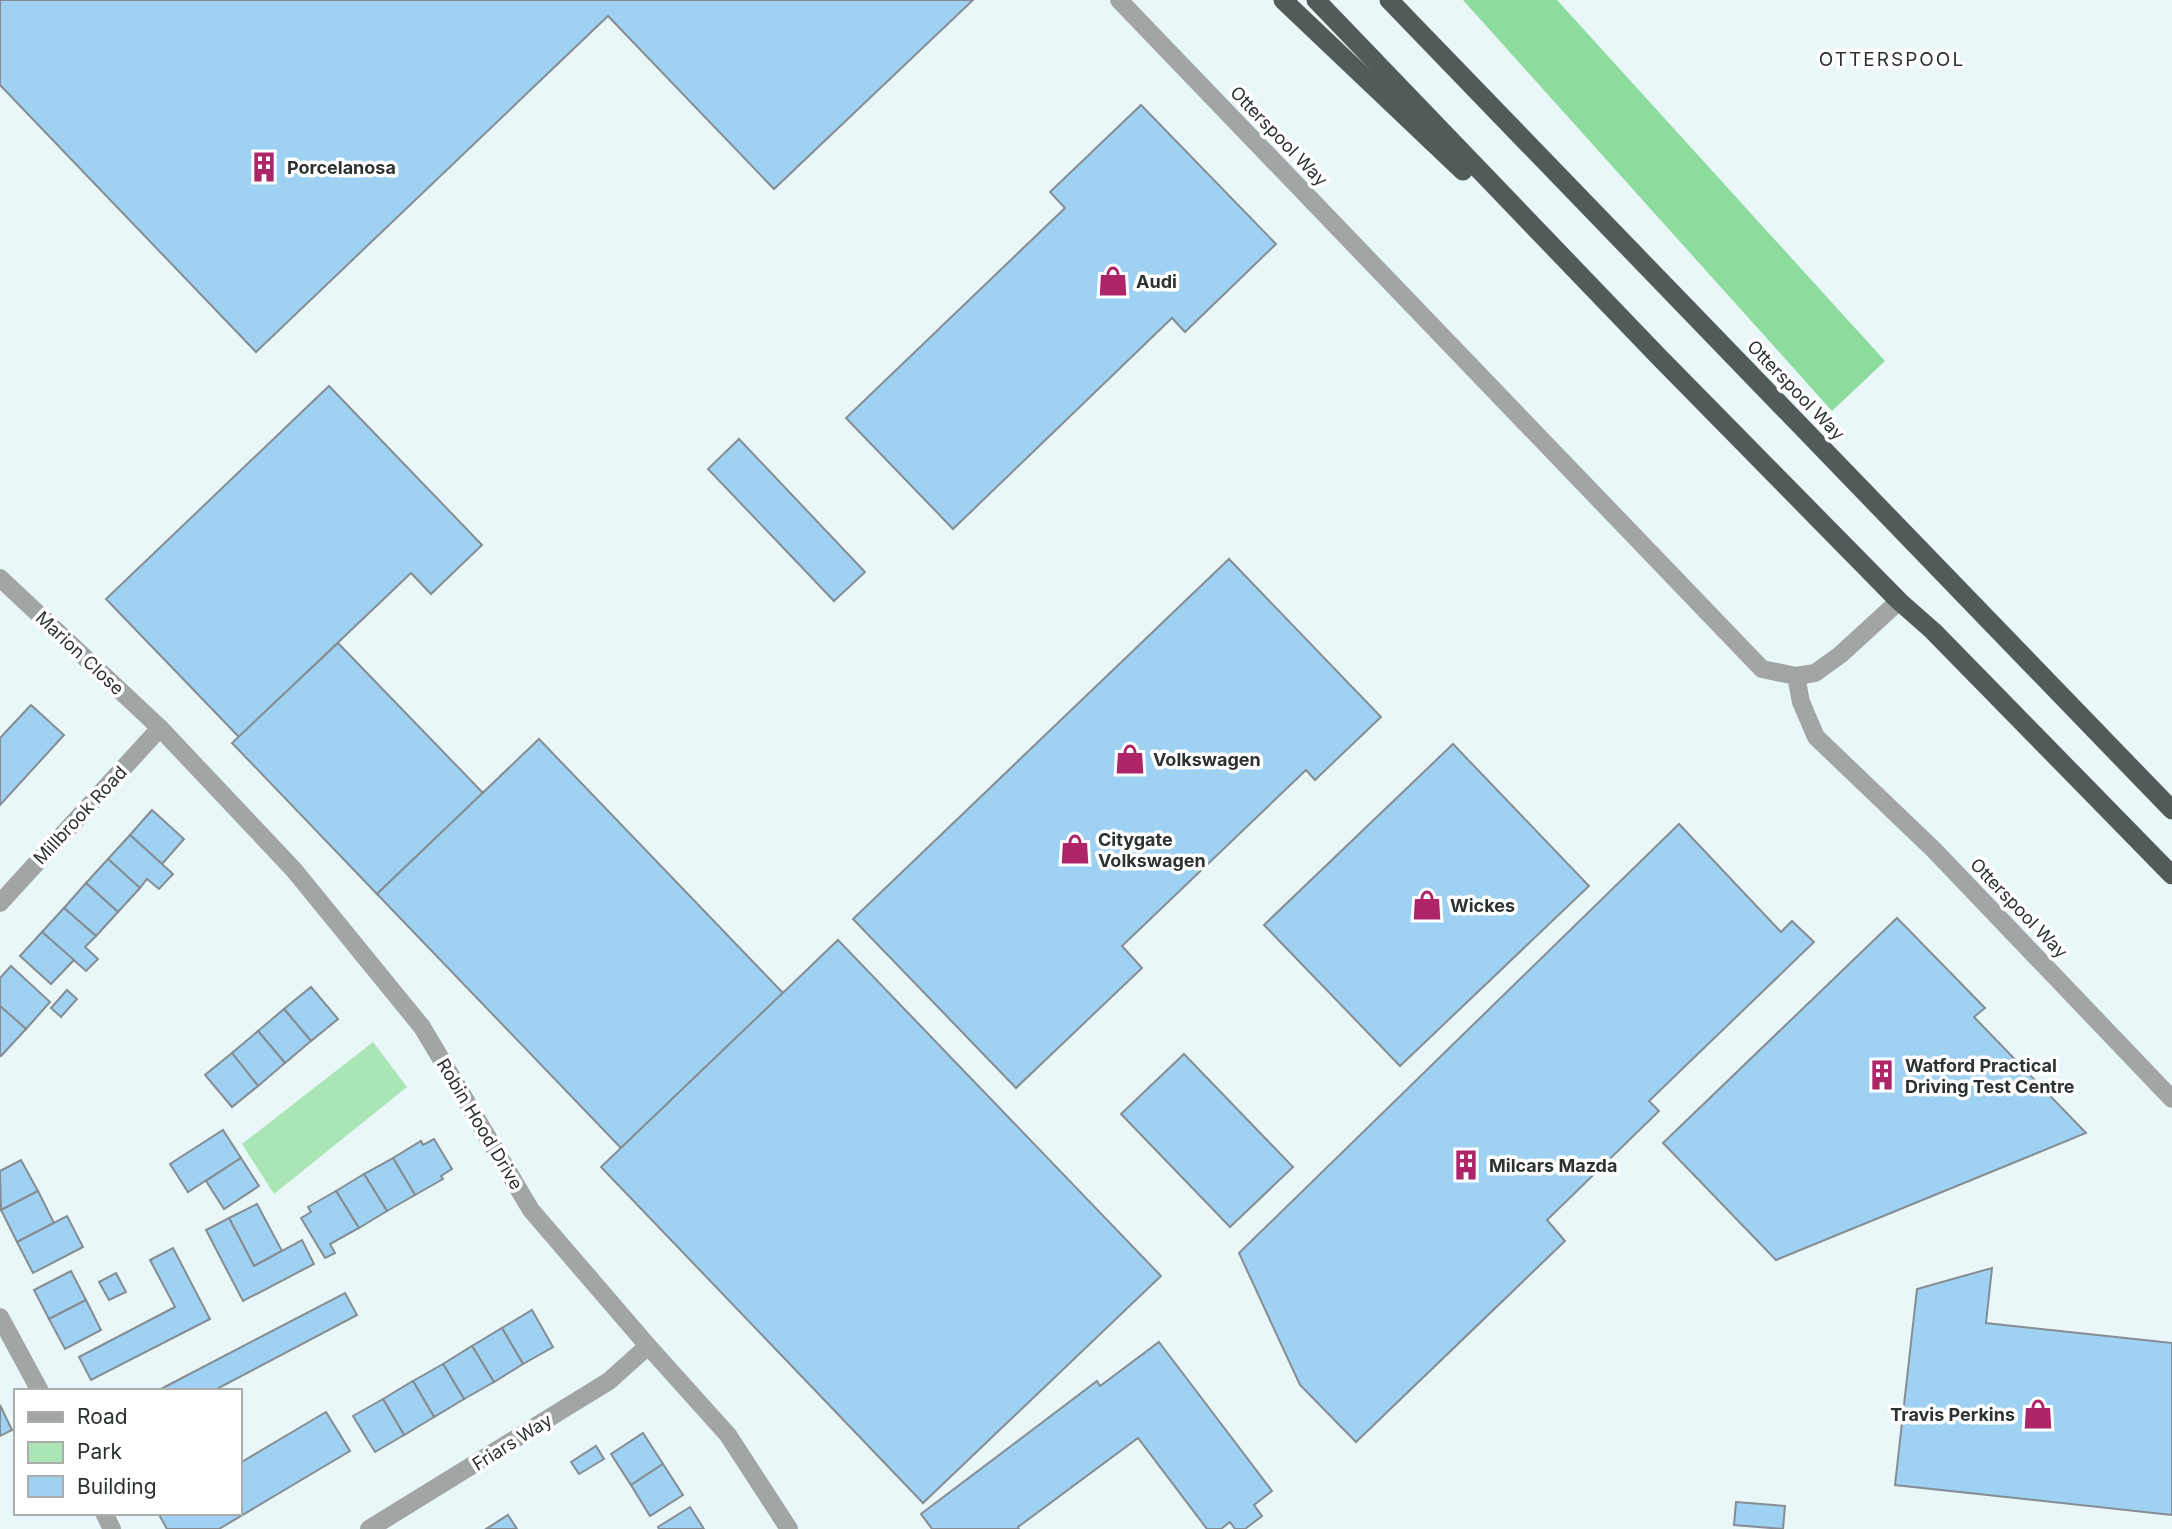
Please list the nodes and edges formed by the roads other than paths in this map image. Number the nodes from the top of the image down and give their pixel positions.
1 (1119, 0) edge
2 (1283, 0) edge
3 (1315, 0) edge
4 (1389, 0) edge
5 (1659, 357) junction
6 (0, 578) edge
7 (1899, 601) junction
8 (1796, 676) junction
9 (160, 728) junction
10 (2172, 810) edge
11 (2172, 875) edge
12 (0, 902) edge
13 (2172, 1099) edge
14 (0, 1317) edge
15 (648, 1346) junction
16 (39, 1389) edge
17 (369, 1529) edge
18 (789, 1529) edge

1 - 8 street, Otterspool Way
2 - 5 highway
3 - 5 highway
4 - 10 highway, Otterspool Way
5 - 7 highway
6 - 9 street, Marion Close
7 - 8 street
7 - 11 highway
8 - 13 street, Otterspool Way
9 - 12 street, Millbrook Road
9 - 15 street, Robin Hood Drive
14 - 16 street
15 - 17 street, Friars Way
15 - 18 street, Robin Hood Drive

